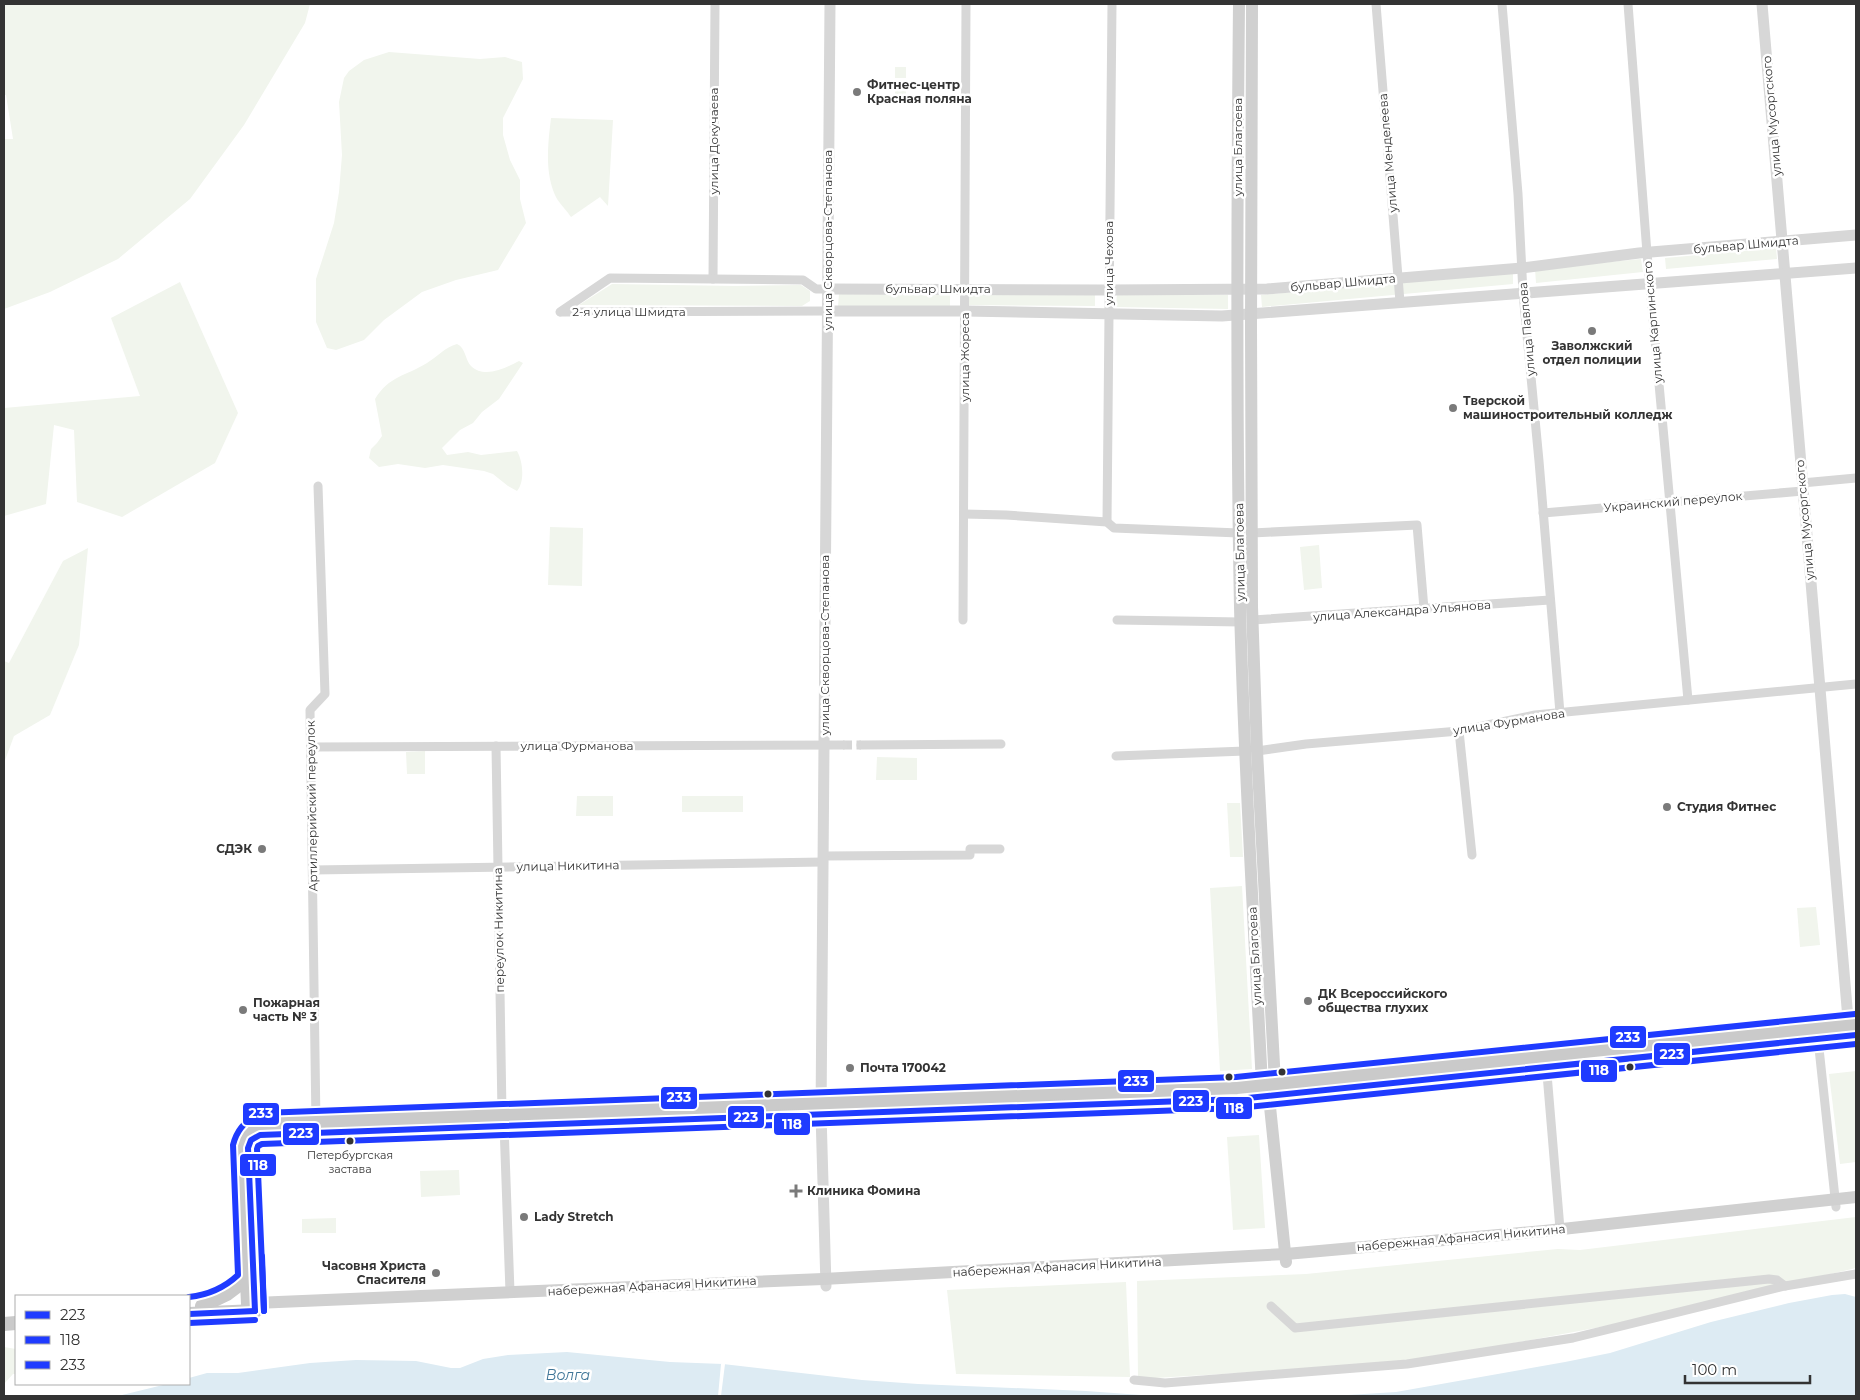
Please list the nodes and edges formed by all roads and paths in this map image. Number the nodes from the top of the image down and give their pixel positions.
1 (715, 4) edge
2 (830, 4) edge
3 (966, 4) edge
4 (1112, 4) edge
5 (1239, 4) edge
6 (1252, 4) edge
7 (1376, 4) edge
8 (1502, 4) edge
9 (1628, 4) edge
10 (1762, 4) edge
11 (1856, 235) edge
12 (1782, 242) junction
13 (1647, 253) junction
14 (1522, 268) junction
15 (1856, 268) edge
16 (1784, 273) junction
17 (1398, 278) junction
18 (713, 279) junction
19 (1650, 283) junction
20 (1238, 288) junction
21 (828, 289) junction
22 (1251, 289) junction
23 (965, 290) junction
24 (1109, 290) junction
25 (1523, 293) junction
26 (1400, 302) junction
27 (827, 310) junction
28 (965, 311) junction
29 (1109, 314) junction
30 (1251, 314) junction
31 (1237, 315) junction
32 (1856, 478) edge
33 (318, 486) dead end
34 (1803, 487) junction
35 (1669, 502) junction
36 (1543, 513) junction
37 (964, 514) junction
38 (1107, 522) junction
39 (1246, 533) junction
40 (1550, 600) junction
41 (1424, 609) junction
42 (964, 620) dead end
43 (1117, 620) dead end
44 (1247, 621) junction
45 (1856, 684) edge
46 (1820, 687) junction
47 (1688, 700) junction
48 (1560, 713) junction
49 (1459, 731) junction
50 (1001, 744) dead end
51 (824, 745) junction
52 (843, 745) tunnel mouth
53 (861, 745) tunnel mouth
54 (496, 746) junction
55 (311, 747) junction
56 (1251, 751) junction
57 (1116, 756) dead end
58 (1000, 849) dead end
59 (1472, 855) dead end
60 (823, 859) junction
61 (498, 867) junction
62 (313, 870) junction
63 (1852, 1029) edge
64 (1818, 1040) junction
65 (1546, 1062) junction
66 (1268, 1084) junction
67 (1269, 1097) junction
68 (822, 1107) junction
69 (503, 1119) junction
70 (316, 1126) junction
71 (1848, 1201) edge
72 (1560, 1229) junction
73 (1286, 1258) junction
74 (1856, 1274) edge
75 (247, 1279) junction
76 (826, 1282) junction
77 (1785, 1286) junction
78 (510, 1292) junction
79 (195, 1306) edge
80 (253, 1306) junction
81 (1271, 1306) dead end
82 (190, 1314) edge
83 (1134, 1380) dead end

1 - 18 street, улица Докучаева
2 - 21 street, улица Скворцова-Степанова
3 - 23 street, улица Жореса
4 - 24 street, улица Чехова
5 - 20 main road, улица Благоева
6 - 22 main road, улица Благоева
7 - 17 street, улица Менделеева
8 - 14 street, улица Павлова
9 - 13 street, улица Карпинского
10 - 12 street, улица Мусоргского
11 - 12 street, бульвар Шмидта
12 - 13 street, бульвар Шмидта
12 - 16 street, улица Мусоргского
13 - 14 street, бульвар Шмидта
13 - 19 street, улица Карпинского
14 - 17 street, бульвар Шмидта
14 - 25 street, улица Павлова
15 - 16 street, бульвар Шмидта
16 - 19 street, бульвар Шмидта
16 - 34 street, улица Мусоргского
17 - 22 street, бульвар Шмидта
17 - 26 street, улица Менделеева
18 - 21 street, 2-я улица Шмидта
18 - 27 street, 2-я улица Шмидта
19 - 25 street, бульвар Шмидта
19 - 35 street, улица Карпинского
20 - 22 street, бульвар Шмидта
20 - 24 street, бульвар Шмидта
20 - 31 main road, улица Благоева
21 - 23 street, бульвар Шмидта
21 - 27 street, улица Скворцова-Степанова
22 - 30 main road, улица Благоева
23 - 24 street, бульвар Шмидта
23 - 28 street, улица Жореса
24 - 29 street, улица Чехова
25 - 26 street, бульвар Шмидта
25 - 36 street, улица Павлова
26 - 30 street, бульвар Шмидта
27 - 28 street, бульвар Шмидта
27 - 51 street, улица Скворцова-Степанова
28 - 29 street, бульвар Шмидта
28 - 37 street, улица Жореса
29 - 31 street, бульвар Шмидта
29 - 38 street, улица Чехова
30 - 31 street, бульвар Шмидта
30 - 39 main road, улица Благоева
31 - 39 main road, улица Благоева
32 - 34 street, Украинский переулок
33 - 55 street, Артиллерийский переулок
34 - 35 street, Украинский переулок
34 - 46 street, улица Мусоргского
35 - 36 street, Украинский переулок
35 - 47 street, улица Карпинского
36 - 40 street, улица Павлова
37 - 38 street
37 - 42 street, улица Жореса
38 - 39 street
39 - 41 street
39 - 44 main road, улица Благоева
40 - 41 street, улица Александра Ульянова
40 - 48 street, улица Павлова
41 - 44 street, улица Александра Ульянова
43 - 44 street, улица Александра Ульянова
44 - 56 main road, улица Благоева
45 - 46 street, улица Фурманова
46 - 47 street, улица Фурманова
46 - 63 street, улица Мусоргского
47 - 48 street, улица Фурманова
48 - 49 street, улица Фурманова
49 - 56 street, улица Фурманова
49 - 59 street
50 - 53 street
51 - 52 street, улица Фурманова
51 - 54 street, улица Фурманова
51 - 60 street, улица Скворцова-Степанова
54 - 55 street, улица Фурманова
54 - 61 street, переулок Никитина
55 - 62 street, Артиллерийский переулок
56 - 57 street, улица Фурманова
56 - 66 main road, улица Благоева
58 - 60 street, улица Никитина
60 - 61 street, улица Никитина
60 - 68 street, улица Скворцова-Степанова
61 - 62 street, улица Никитина
61 - 69 street, переулок Никитина
62 - 70 street, Артиллерийский переулок
63 - 64 main road
63 - 65 main road
64 - 65 main road
64 - 71 street
65 - 66 main road
65 - 67 main road
65 - 72 street
66 - 67 main road, улица Благоева
66 - 68 main road
67 - 68 main road
67 - 73 main road, улица Благоева
68 - 69 main road
68 - 76 street, улица Скворцова-Степанова
69 - 70 main road
69 - 78 street, переулок Никитина
70 - 75 main road
70 - 80 main road
71 - 72 main road, набережная Афанасия Никитина
71 - 73 main road, набережная Афанасия Никитина
72 - 73 main road, набережная Афанасия Никитина
73 - 76 main road, набережная Афанасия Никитина
74 - 77 street
75 - 79 main road
75 - 80 main road
76 - 78 main road, набережная Афанасия Никитина
76 - 80 main road, набережная Афанасия Никитина
77 - 81 street
77 - 83 street
78 - 80 main road, набережная Афанасия Никитина
79 - 80 main road
80 - 82 main road

